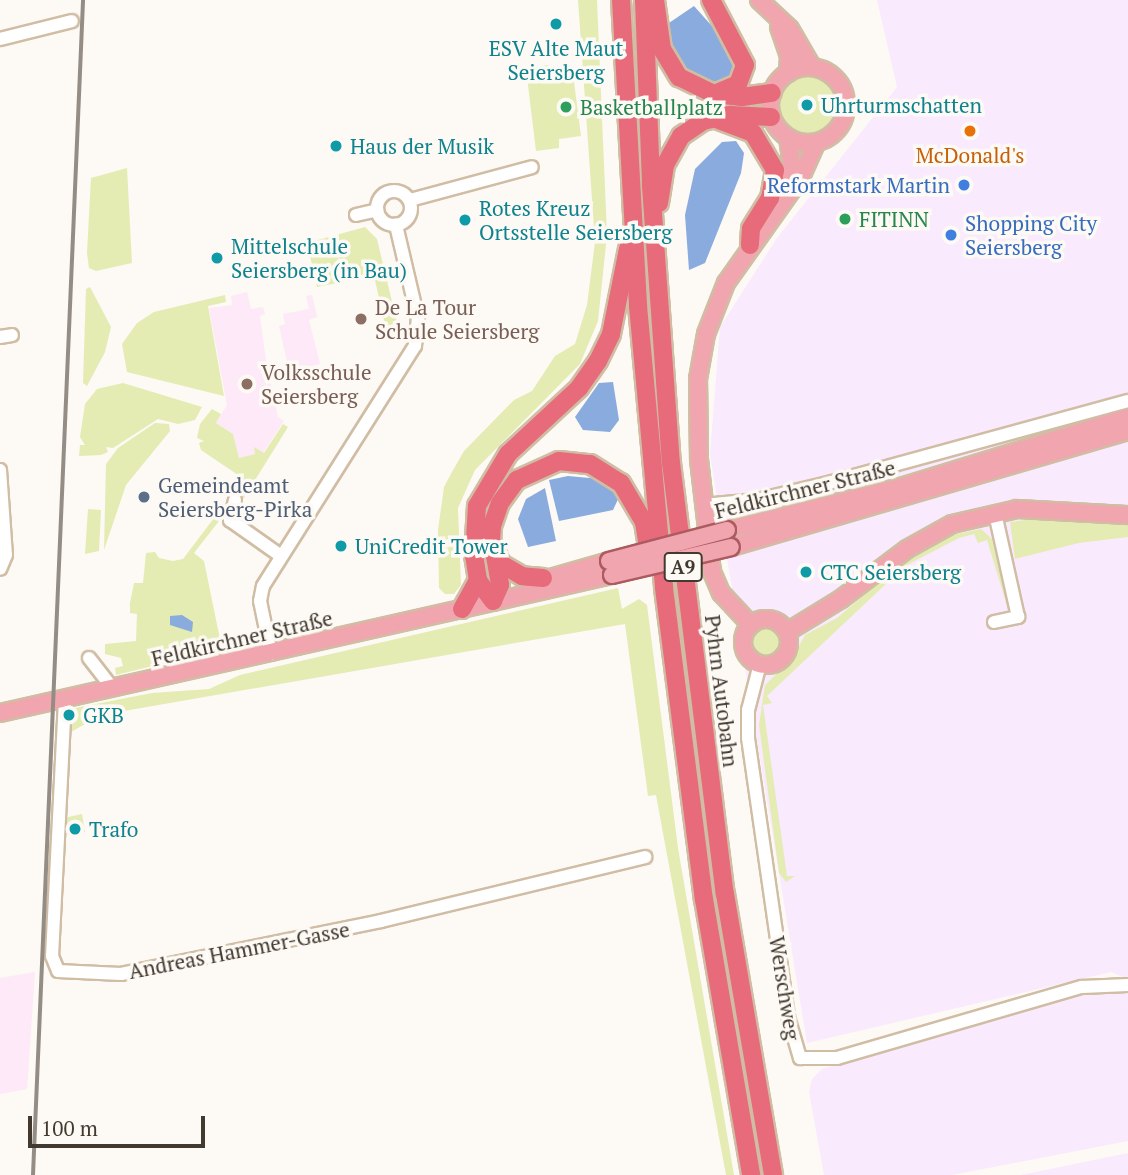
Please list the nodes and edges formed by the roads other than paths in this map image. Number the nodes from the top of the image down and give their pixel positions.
1 (621, 0) edge
2 (645, 0) edge
3 (654, 0) edge
4 (711, 0) edge
5 (759, 0) edge
6 (72, 21) dead end
7 (778, 21) junction
8 (0, 39) edge
9 (812, 67) junction
10 (788, 73) junction
11 (772, 93) junction
12 (714, 94) junction
13 (771, 117) junction
14 (716, 118) junction
15 (788, 138) junction
16 (816, 143) junction
17 (532, 167) dead end
18 (782, 199) junction
19 (410, 200) junction
20 (377, 210) junction
21 (356, 215) dead end
22 (397, 225) junction
23 (633, 225) junction
24 (654, 238) junction
25 (750, 245) junction
26 (1128, 401) edge
27 (1128, 417) edge
28 (1128, 431) edge
29 (0, 470) edge
30 (235, 500) dead end
31 (703, 505) junction
32 (995, 513) junction
33 (1128, 515) edge
34 (281, 556) junction
35 (495, 556) junction
36 (611, 568) junction
37 (0, 569) edge
38 (543, 578) junction
39 (478, 580) junction
40 (664, 588) junction
41 (493, 601) junction
42 (462, 609) junction
43 (994, 622) dead end
44 (750, 624) junction
45 (787, 632) junction
46 (271, 654) junction
47 (89, 658) dead end
48 (760, 664) junction
49 (113, 689) junction
50 (65, 700) junction
51 (0, 713) edge
52 (645, 858) dead end
53 (1128, 985) edge
54 (751, 1175) edge
55 (774, 1175) edge

1 - 23 highway, Pyhrn Autobahn / A9
2 - 24 highway, Pyhrn Autobahn / A9
3 - 12 highway
4 - 12 highway
5 - 7 main road
6 - 8 street
7 - 9 main road
7 - 10 main road
9 - 10 main road
9 - 16 main road
10 - 11 main road
11 - 12 highway
11 - 13 main road
13 - 14 highway
13 - 15 main road
14 - 24 highway
14 - 25 highway
15 - 16 main road
15 - 18 main road
16 - 18 main road
17 - 19 street
18 - 25 main road
19 - 20 street
19 - 22 street
20 - 21 street
20 - 22 street
22 - 34 street
23 - 39 highway
23 - 40 highway, Pyhrn Autobahn / A9
24 - 55 highway, Pyhrn Autobahn / A9
25 - 31 main road
26 - 31 street
27 - 36 main road, Feldkirchner Straße, bridge
28 - 36 main road, Feldkirchner Straße, bridge
29 - 37 street
30 - 34 street
31 - 44 main road
32 - 33 main road
32 - 43 street
32 - 45 main road
34 - 46 street
35 - 38 highway
35 - 40 highway
35 - 41 highway
36 - 38 main road, Feldkirchner Straße
36 - 41 main road, Feldkirchner Straße
38 - 41 main road, Feldkirchner Straße
39 - 41 highway
39 - 42 highway
40 - 54 highway, Pyhrn Autobahn / A9
41 - 42 main road, Feldkirchner Straße
42 - 46 main road, Feldkirchner Straße
44 - 45 main road
44 - 48 main road
45 - 48 main road
46 - 49 main road, Feldkirchner Straße
47 - 49 street
48 - 53 street, Werschweg
49 - 50 main road, Feldkirchner Straße
50 - 51 main road, Feldkirchner Straße
50 - 52 street, Andreas Hammer-Gasse

